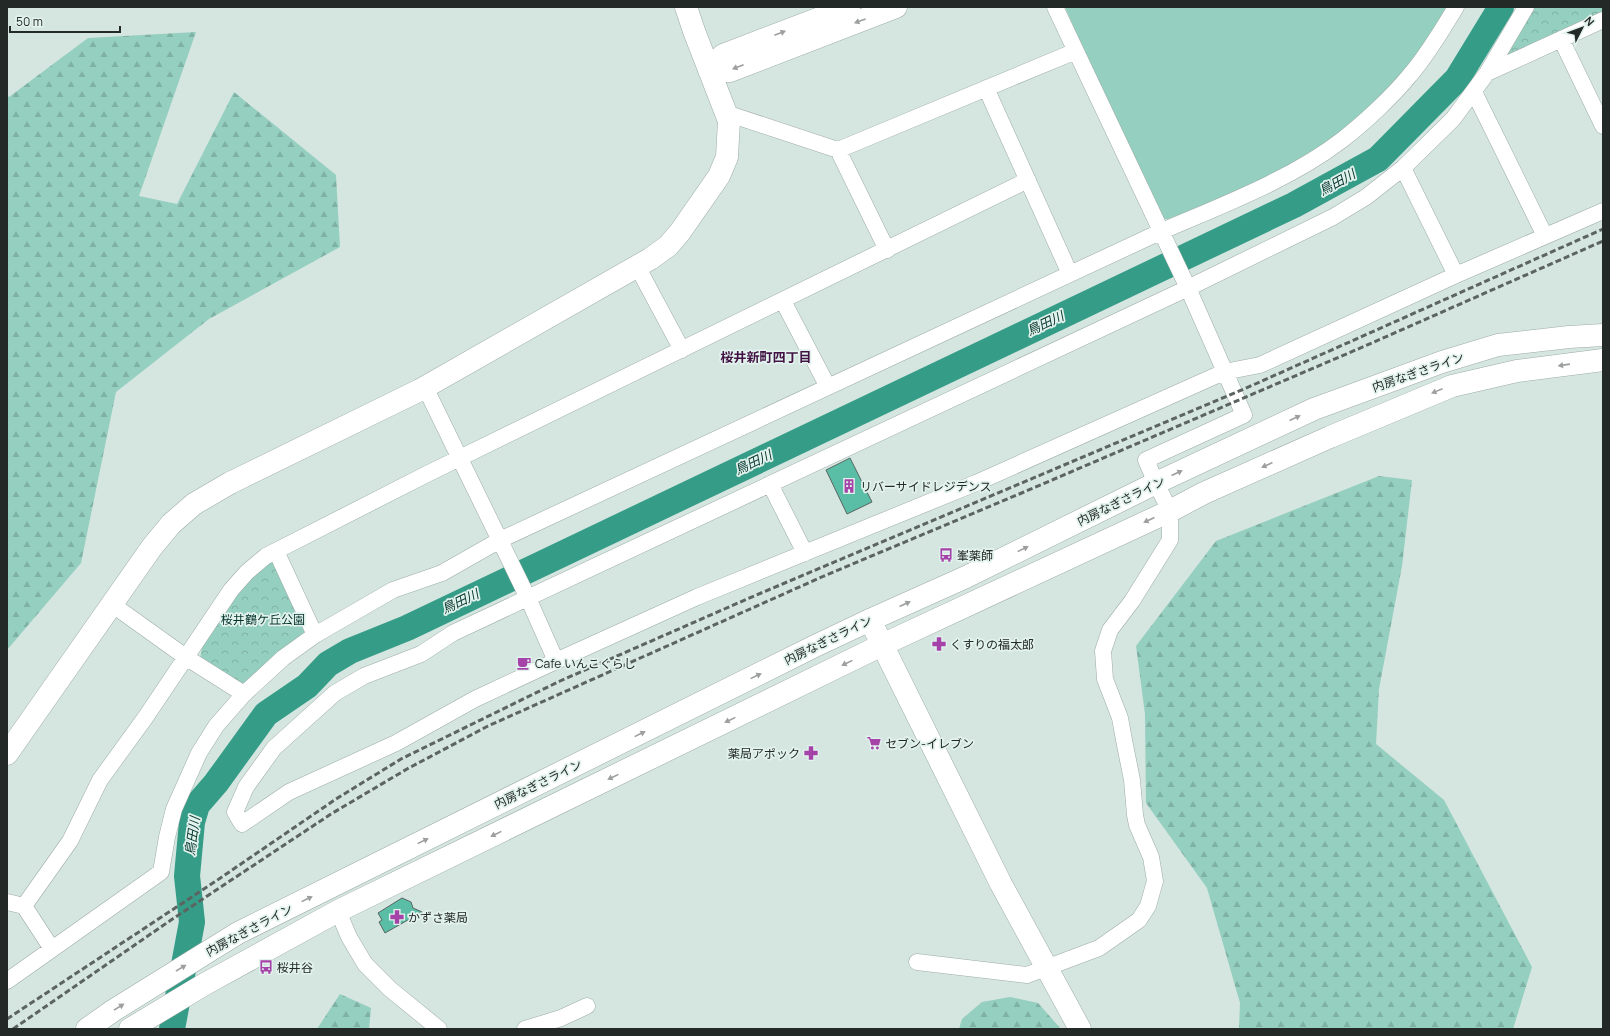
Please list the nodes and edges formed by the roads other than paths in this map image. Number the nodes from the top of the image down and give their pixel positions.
1 (686, 7) edge
2 (849, 7) edge
3 (896, 7) edge
4 (1055, 7) edge
5 (1456, 7) edge
6 (1526, 7) edge
7 (821, 12) edge
8 (1603, 20) edge
9 (1561, 39) junction
10 (1076, 51) junction
11 (709, 70) junction
12 (1487, 73) junction
13 (986, 88) junction
14 (1474, 92) junction
15 (726, 113) junction
16 (1603, 126) edge
17 (838, 150) junction
18 (1402, 168) junction
19 (1028, 180) junction
20 (1603, 211) edge
21 (1162, 236) junction
22 (1544, 236) junction
23 (887, 250) junction
24 (638, 266) junction
25 (1070, 274) junction
26 (1456, 275) junction
27 (1188, 288) junction
28 (784, 301) junction
29 (1603, 335) edge
30 (682, 350) junction
31 (1603, 360) edge
32 (1224, 372) junction
33 (425, 387) junction
34 (828, 387) junction
35 (460, 458) junction
36 (1156, 483) junction
37 (770, 484) junction
38 (1170, 511) junction
39 (502, 544) junction
40 (276, 551) junction
41 (805, 553) junction
42 (526, 595) junction
43 (113, 605) junction
44 (870, 620) junction
45 (315, 635) junction
46 (882, 645) junction
47 (187, 658) junction
48 (556, 661) junction
49 (244, 694) junction
50 (7, 754) edge
51 (7, 902) edge
52 (24, 906) junction
53 (338, 911) junction
54 (52, 949) junction
55 (917, 962) dead end
56 (1046, 968) junction
57 (7, 981) edge
58 (587, 1006) dead end
59 (87, 1029) edge
60 (130, 1029) edge
61 (439, 1029) edge
62 (525, 1029) edge
63 (1080, 1029) edge

1 - 11 main road
2 - 7 main road
3 -> 11 main road
4 - 10 street
5 - 21 street
6 - 12 street
11 -> 7 main road
8 - 9 street
9 - 12 street
9 - 16 street
10 - 13 street
10 - 21 street
11 - 15 main road
12 - 14 street
13 - 17 street
13 - 19 street
14 - 18 street
14 - 22 street
15 - 17 street
15 - 24 main road
17 - 23 street
18 - 26 street
18 - 27 street
19 - 23 street
19 - 25 street
20 - 22 street
21 - 25 street
21 - 27 street
22 - 26 street
23 - 28 street
24 - 30 street
24 - 33 main road
25 - 34 street
26 - 32 street
27 - 32 street
27 - 37 street
28 - 30 street
28 - 34 street
36 -> 29 main road, 内房なぎさライン
30 - 35 street
31 -> 38 main road, 内房なぎさライン
32 - 36 street
32 - 41 street
33 - 35 street
33 - 43 main road
34 - 39 street
35 - 39 street
35 - 40 street
36 - 38 street
44 -> 36 main road, 内房なぎさライン
37 - 41 street
37 - 42 street
38 -> 46 main road, 内房なぎさライン
38 - 56 street
39 - 42 street
39 - 45 street
40 - 45 street
40 - 47 street
41 - 48 street
42 - 48 street
42 - 48 street
43 - 47 street
43 - 50 main road
44 - 46 main road
59 -> 44 main road, 内房なぎさライン
45 - 49 street
46 -> 53 main road, 内房なぎさライン
46 - 56 main road
47 - 49 street
47 - 52 street
49 - 54 street
51 - 52 street
52 - 54 street
53 - 60 main road, 内房なぎさライン
53 - 61 street
54 - 57 street
55 - 56 street
56 - 63 main road
58 - 62 street

